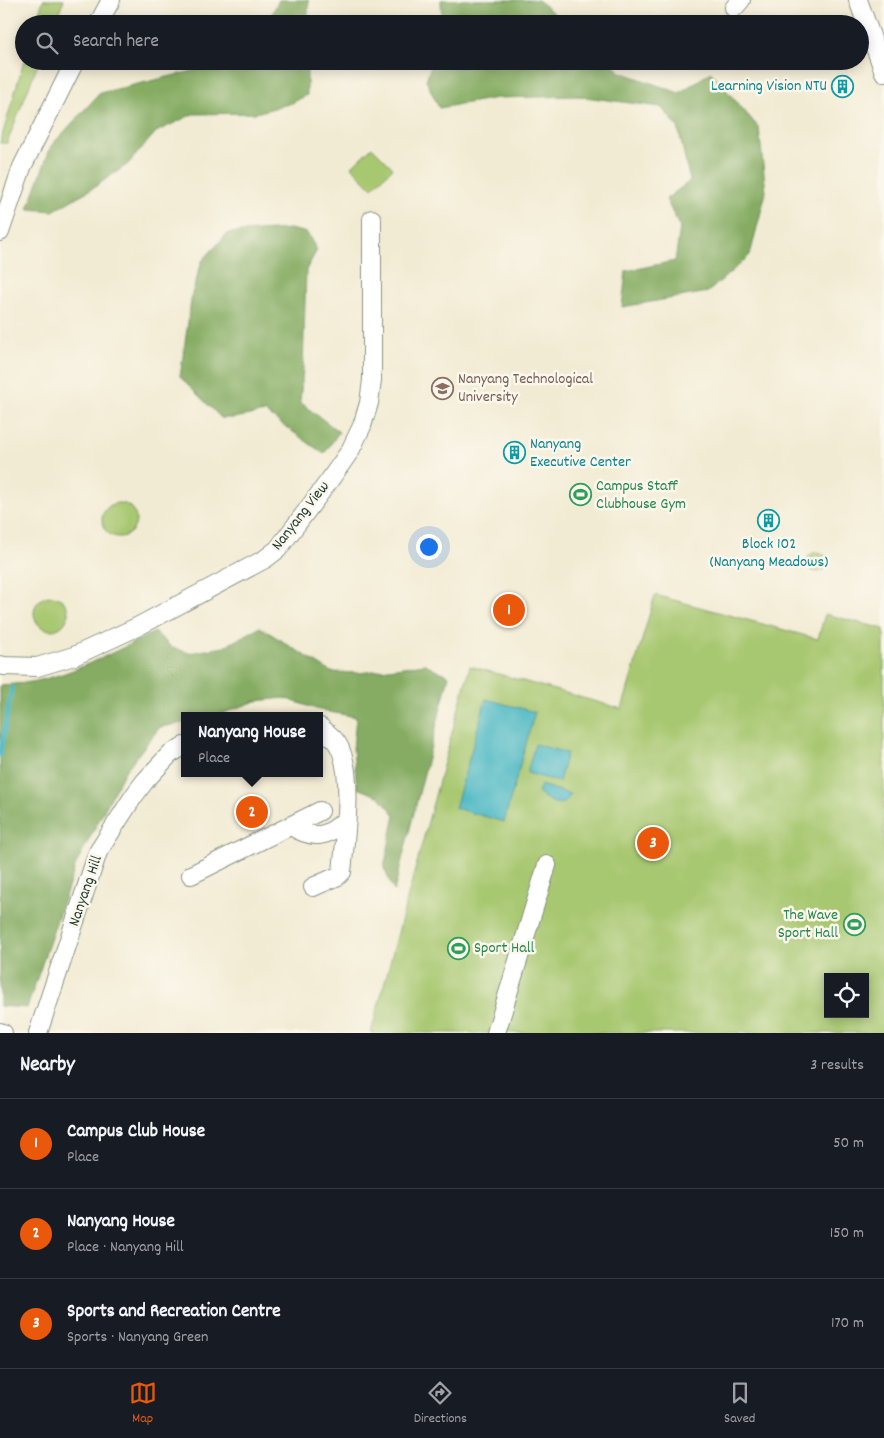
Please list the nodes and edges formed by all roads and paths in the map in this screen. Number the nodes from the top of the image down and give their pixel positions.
1 (111, 0) edge
2 (858, 0) edge
3 (103, 15) edge
4 (863, 15) edge
5 (869, 30) edge
6 (70, 70) edge
7 (884, 72) edge
8 (372, 219) dead end
9 (0, 232) edge
10 (0, 665) edge
11 (323, 730) edge
12 (181, 748) edge
13 (320, 811) dead end
14 (346, 818) junction
15 (291, 826) junction
16 (546, 865) dead end
17 (191, 875) dead end
18 (313, 886) dead end
19 (38, 1033) edge
20 (496, 1033) edge

1 - 3 street
2 - 4 street
5 - 7 street
6 - 9 street
8 - 10 street, Nanyang View
11 - 14 street
12 - 19 street, Nanyang Hill
13 - 15 street
14 - 15 street
14 - 18 street
15 - 17 street
16 - 20 street

